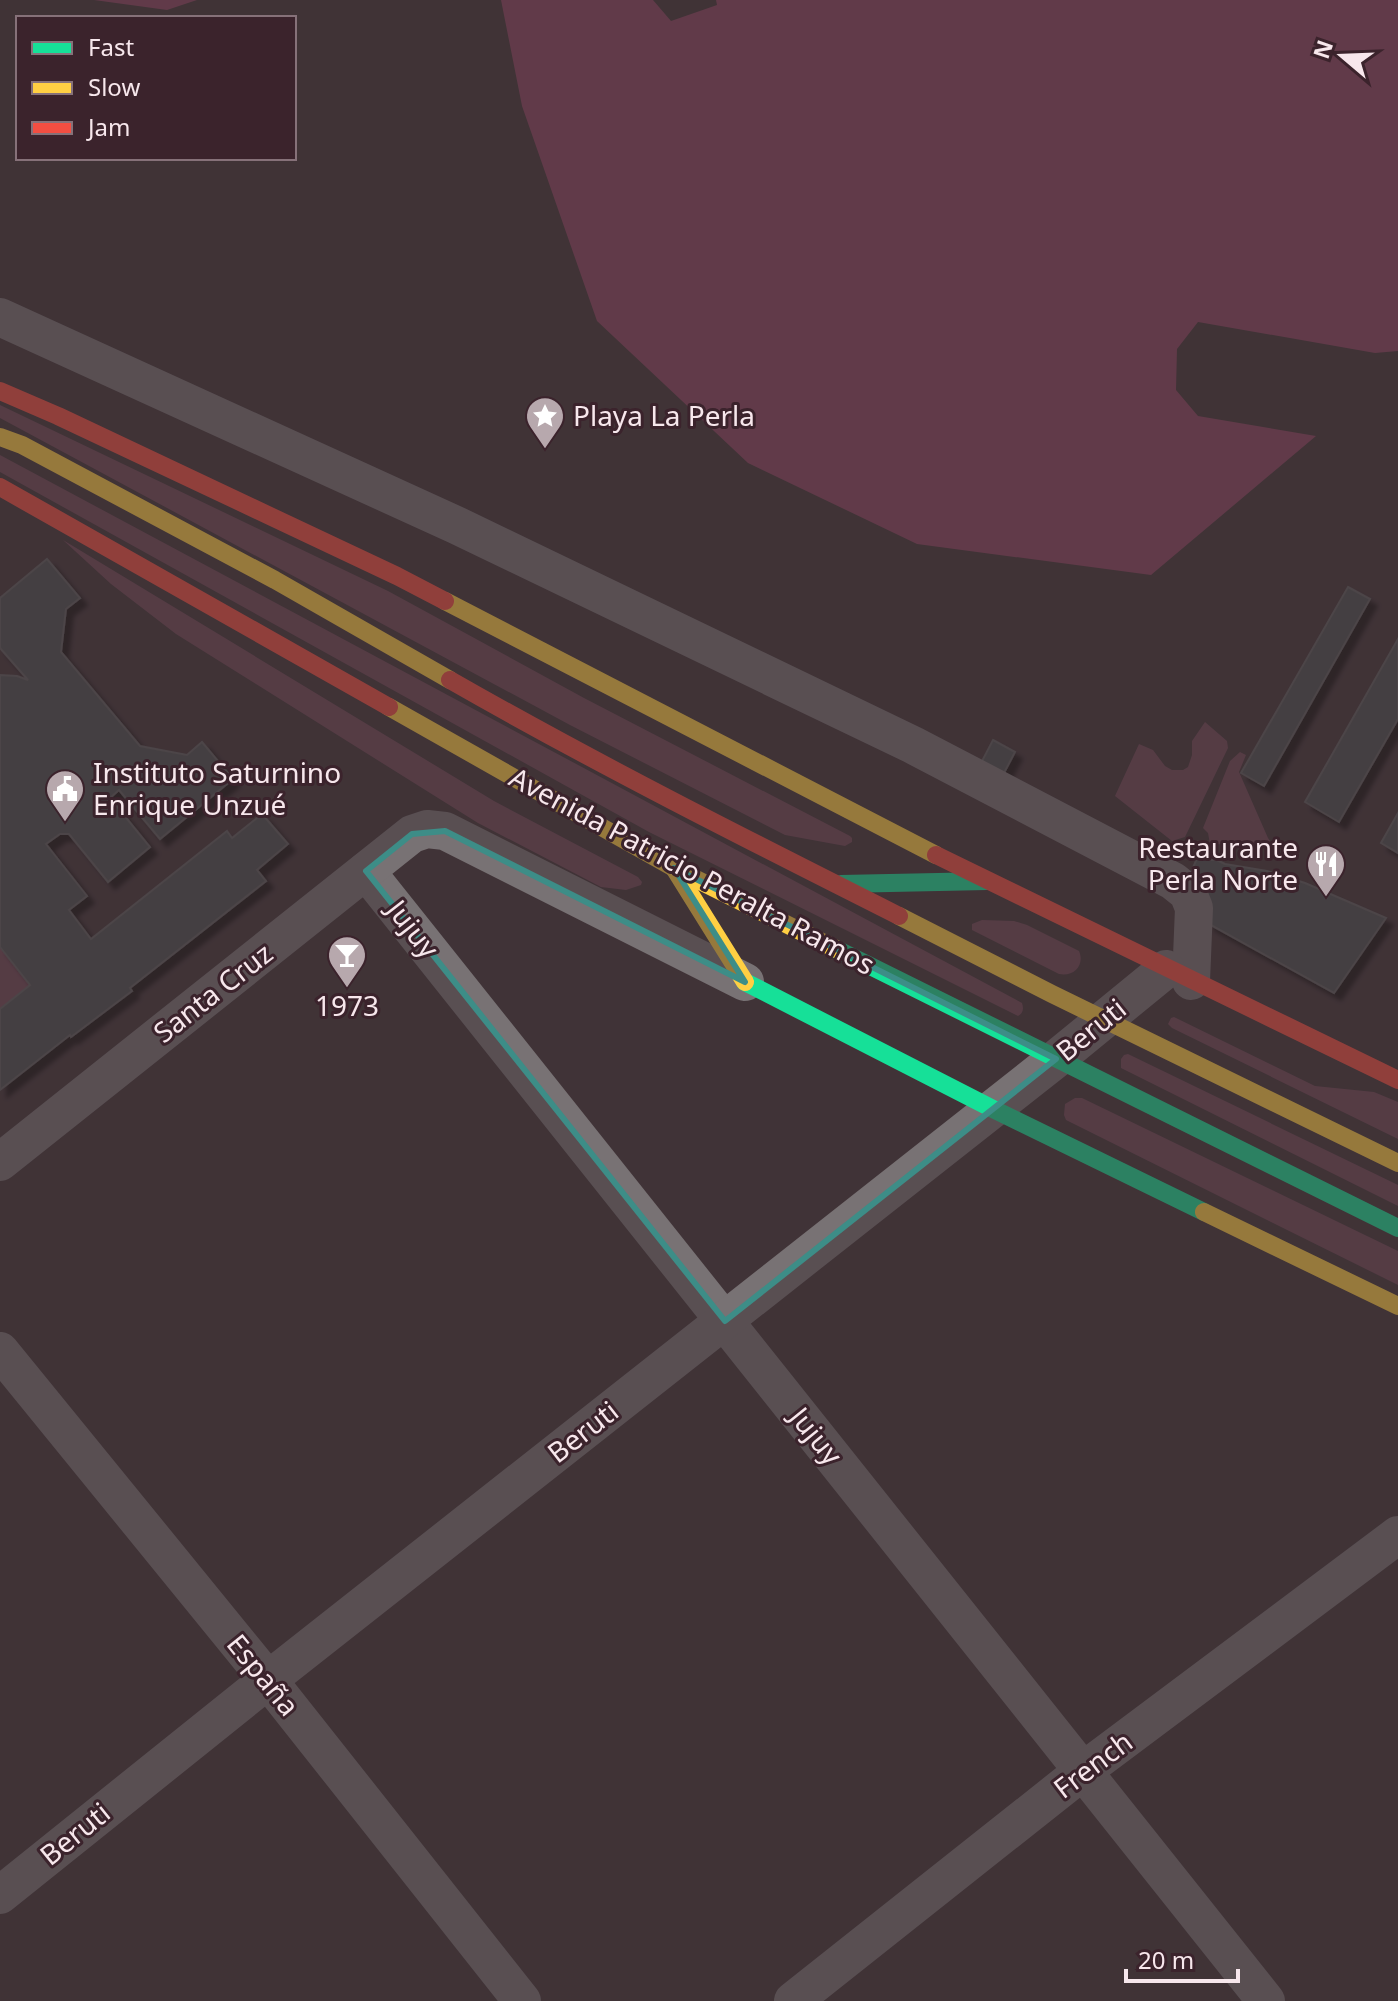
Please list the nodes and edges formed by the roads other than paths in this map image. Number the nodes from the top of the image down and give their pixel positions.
1 (0, 317) edge
2 (0, 391) edge
3 (0, 437) edge
4 (0, 487) edge
5 (674, 868) junction
6 (366, 871) junction
7 (987, 881) junction
8 (837, 884) junction
9 (1178, 975) junction
10 (745, 982) junction
11 (1105, 1020) junction
12 (1056, 1059) junction
13 (1398, 1080) edge
14 (993, 1109) junction
15 (0, 1162) edge
16 (1398, 1163) edge
17 (1398, 1228) edge
18 (1398, 1306) edge
19 (725, 1321) junction
20 (0, 1351) edge
21 (1398, 1535) edge
22 (268, 1680) junction
23 (1083, 1771) junction
24 (0, 1895) edge
25 (522, 2001) edge
26 (793, 2001) edge
27 (1266, 2001) edge

1 - 9 street
2 - 7 main road
3 - 8 main road, Avenida Patricio Peralta Ramos
4 - 5 main road, Avenida Patricio Peralta Ramos
5 - 10 main road
5 - 12 main road, Avenida Patricio Peralta Ramos
6 - 10 street, Santa Cruz
6 - 15 street, Santa Cruz
6 - 19 street, Jujuy
7 - 8 main road
7 - 9 main road
8 - 11 main road, Avenida Patricio Peralta Ramos
9 - 11 street, Beruti
9 - 13 main road
10 - 14 main road
11 - 12 street, Beruti
11 - 16 main road, Avenida Patricio Peralta Ramos
12 - 14 street, Beruti
12 - 17 main road, Avenida Patricio Peralta Ramos
14 - 18 main road
14 - 19 street, Beruti
19 - 22 street, Beruti
19 - 23 street, Jujuy
20 - 22 street, España
21 - 23 street, French
22 - 24 street, Beruti
22 - 25 street, España
23 - 26 street, French
23 - 27 street, Jujuy

